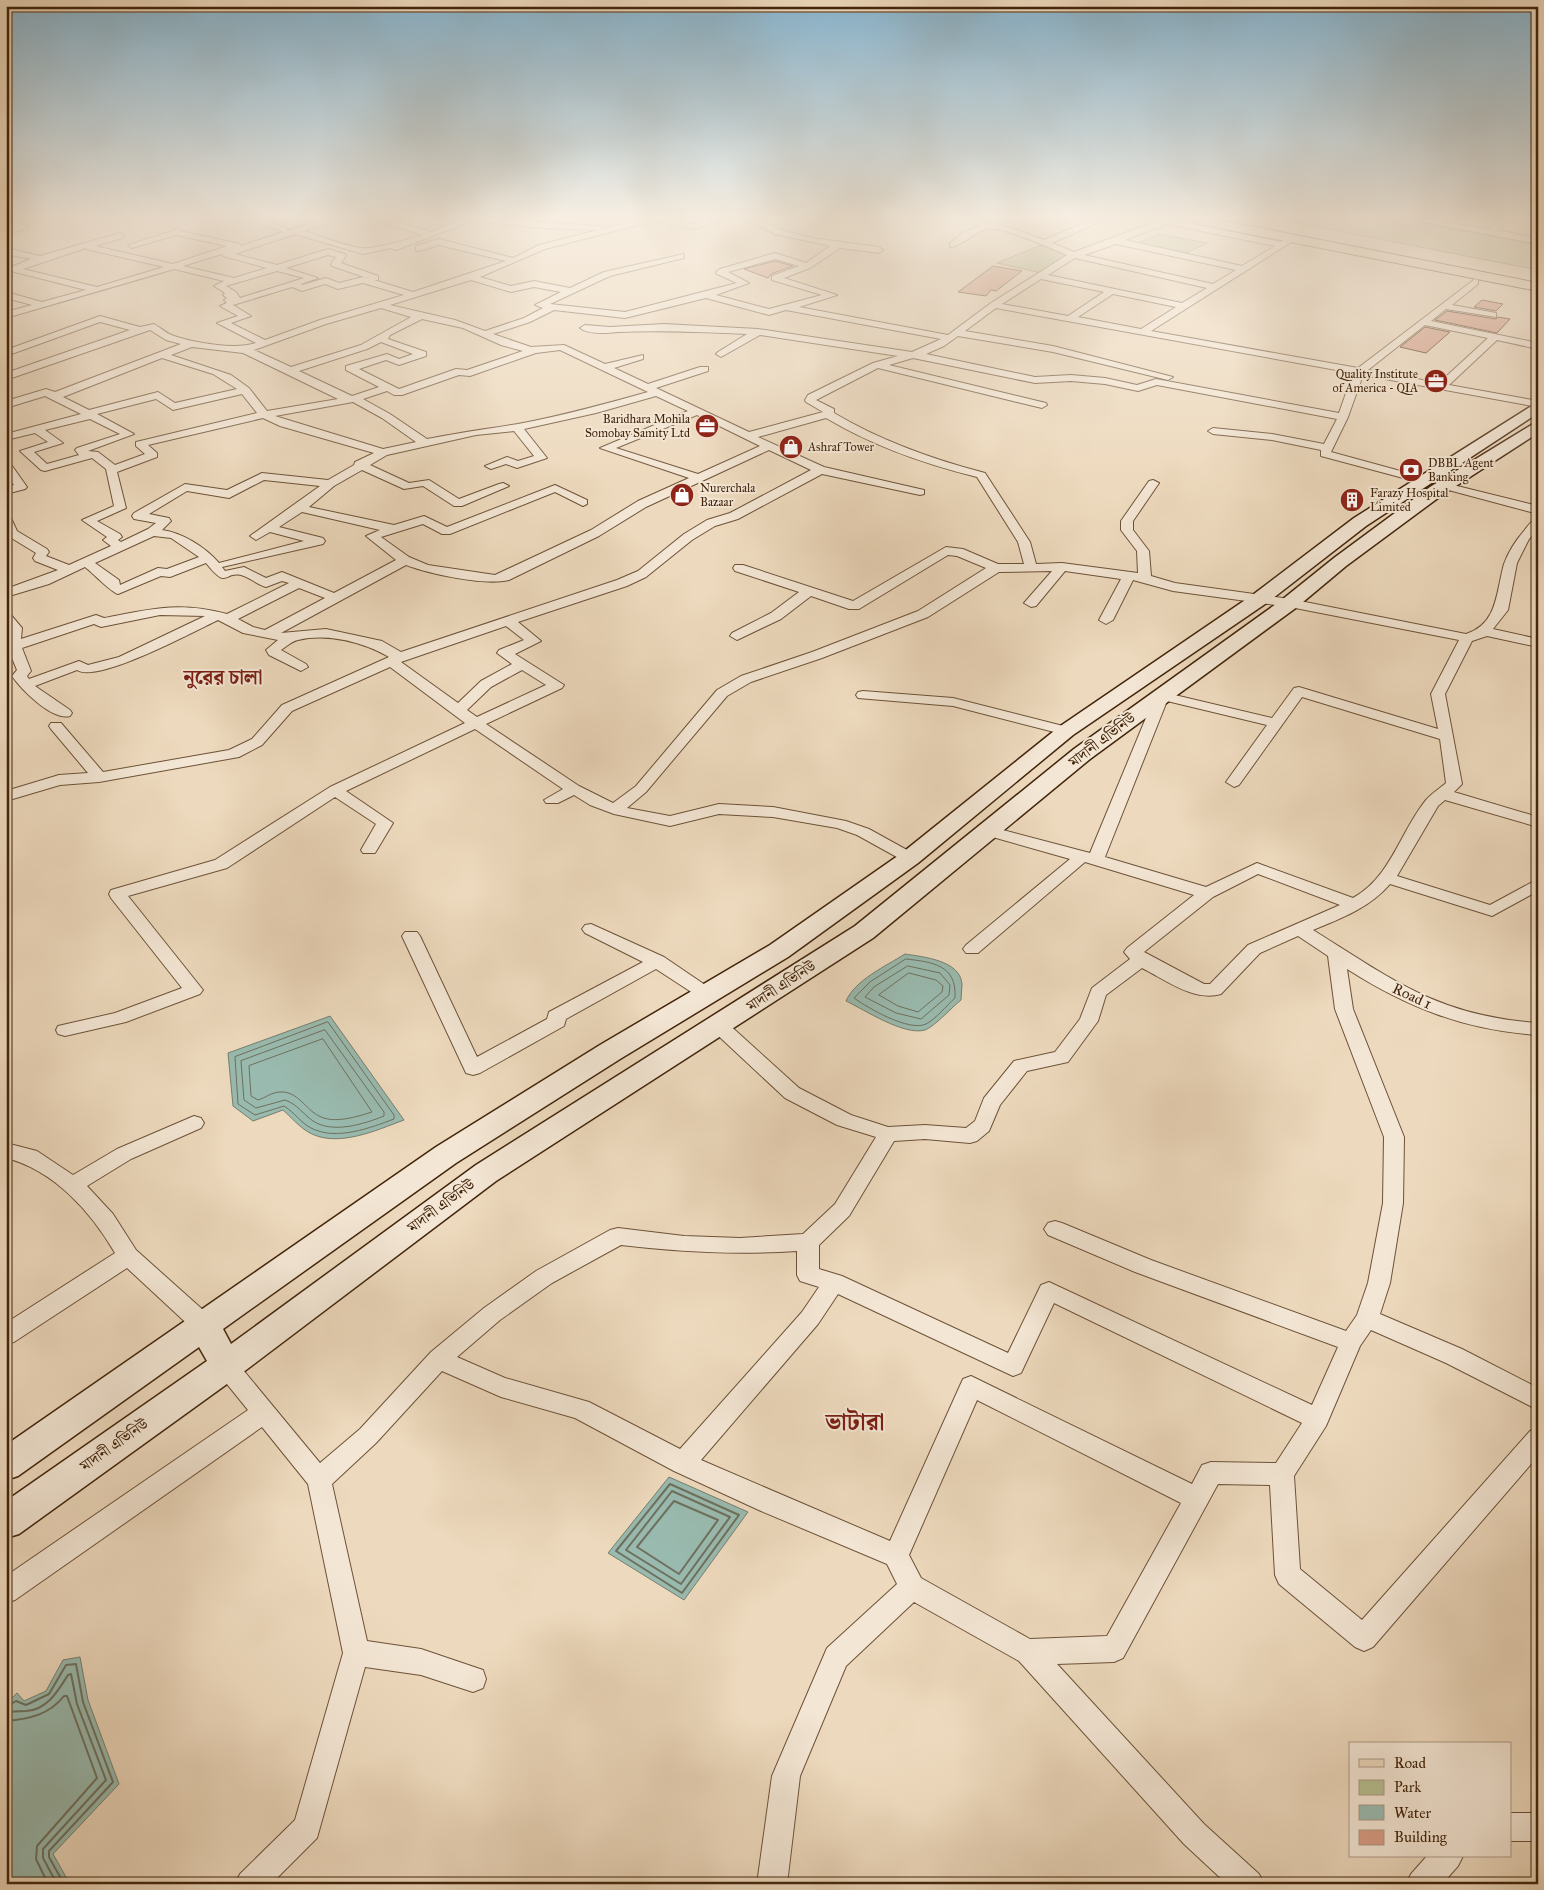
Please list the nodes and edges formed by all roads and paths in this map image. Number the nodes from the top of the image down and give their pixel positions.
1 (42, 305) edge
2 (43, 305) edge
3 (60, 305) edge
4 (228, 305) edge
5 (381, 305) joint
6 (541, 305) edge
7 (664, 305) edge
8 (744, 305) edge
9 (793, 305) edge
10 (994, 305) edge
11 (995, 305) edge
12 (1090, 305) edge
13 (1178, 305) edge
14 (1182, 306) joint
15 (1444, 306) joint
16 (54, 307) junction
17 (554, 307) junction
18 (786, 307) junction
19 (606, 312) junction
20 (6, 315) edge
21 (420, 316) junction
22 (1494, 316) dead end
23 (1069, 319) junction
24 (6, 321) edge
25 (1422, 322) junction
26 (137, 330) junction
27 (1144, 331) junction
28 (758, 332) junction
29 (579, 333) junction
30 (485, 334) junction
31 (954, 335) junction
32 (1495, 337) junction
33 (380, 339) junction
34 (264, 343) junction
35 (190, 344) junction
36 (1538, 346) edge
37 (561, 347) junction
38 (245, 350) junction
39 (532, 351) junction
40 (6, 353) edge
41 (721, 354) dead end
42 (161, 355) junction
43 (914, 355) junction
44 (639, 357) dead end
45 (877, 365) junction
46 (604, 368) junction
47 (704, 369) dead end
48 (290, 370) junction
49 (1359, 372) junction
50 (641, 375) dead end
51 (8, 376) edge
52 (625, 377) junction
53 (1168, 377) dead end
54 (1442, 386) junction
55 (388, 388) junction
56 (245, 390) junction
57 (651, 390) junction
58 (55, 396) junction
59 (351, 399) junction
60 (6, 405) edge
61 (1042, 405) dead end
62 (1538, 405) edge
63 (696, 412) junction
64 (89, 414) junction
65 (827, 414) junction
66 (264, 415) junction
67 (1343, 417) junction
68 (1538, 426) edge
69 (518, 428) junction
70 (36, 429) junction
71 (1212, 431) dead end
72 (128, 434) junction
73 (748, 436) junction
74 (6, 437) edge
75 (424, 442) junction
76 (140, 444) junction
77 (767, 447) junction
78 (1327, 448) junction
79 (382, 452) junction
80 (89, 456) junction
81 (359, 464) junction
82 (6, 465) edge
83 (114, 469) junction
84 (820, 470) junction
85 (699, 478) junction
86 (1422, 480) junction
87 (1154, 483) dead end
88 (330, 484) junction
89 (1445, 486) junction
90 (6, 491) edge
91 (920, 492) dead end
92 (583, 502) dead end
93 (300, 508) junction
94 (1538, 510) edge
95 (6, 519) edge
96 (1538, 522) edge
97 (269, 528) junction
98 (394, 529) junction
99 (152, 532) junction
100 (256, 536) dead end
101 (1524, 538) junction
102 (1538, 540) edge
103 (119, 546) junction
104 (405, 560) junction
105 (86, 561) junction
106 (211, 562) junction
107 (1031, 567) junction
108 (1062, 567) junction
109 (739, 568) dead end
110 (996, 568) junction
111 (68, 569) junction
112 (1129, 576) junction
113 (1145, 578) junction
114 (299, 583) junction
115 (809, 591) junction
116 (6, 593) edge
117 (336, 598) junction
118 (1261, 598) junction
119 (1031, 602) dead end
120 (1290, 603) junction
121 (6, 618) edge
122 (222, 618) junction
123 (507, 620) junction
124 (1106, 620) dead end
125 (267, 635) junction
126 (1476, 635) junction
127 (737, 636) dead end
128 (291, 637) junction
129 (1538, 643) edge
130 (14, 646) junction
131 (395, 659) junction
132 (522, 664) junction
133 (301, 667) dead end
134 (26, 685) junction
135 (863, 695) dead end
136 (1162, 696) junction
137 (458, 711) junction
138 (65, 713) dead end
139 (475, 723) junction
140 (1276, 723) junction
141 (56, 726) dead end
142 (1066, 731) junction
143 (1447, 736) junction
144 (99, 777) junction
145 (1234, 782) dead end
146 (574, 789) junction
147 (335, 790) junction
148 (1442, 794) junction
149 (6, 796) edge
150 (552, 800) dead end
151 (618, 810) junction
152 (1538, 822) edge
153 (988, 831) junction
154 (369, 850) dead end
155 (910, 858) junction
156 (1089, 858) junction
157 (1387, 878) junction
158 (1538, 884) edge
159 (1208, 893) junction
160 (1356, 905) junction
161 (591, 929) dead end
162 (1299, 929) junction
163 (411, 936) dead end
164 (972, 949) dead end
165 (1336, 952) junction
166 (1141, 960) junction
167 (658, 961) junction
168 (708, 995) junction
169 (718, 1026) junction
170 (1538, 1029) edge
171 (65, 1030) dead end
172 (194, 1123) dead end
173 (888, 1134) junction
174 (6, 1150) edge
175 (72, 1185) junction
176 (1055, 1229) dead end
177 (808, 1242) junction
178 (128, 1256) junction
179 (834, 1282) junction
180 (1367, 1318) junction
181 (204, 1325) junction
182 (6, 1334) edge
183 (1351, 1342) junction
184 (439, 1359) junction
185 (226, 1366) junction
186 (1538, 1400) edge
187 (263, 1413) junction
188 (1318, 1419) junction
189 (1538, 1438) edge
190 (683, 1463) junction
191 (6, 1465) edge
192 (1282, 1474) junction
193 (319, 1480) junction
194 (1196, 1499) junction
195 (6, 1522) edge
196 (896, 1556) junction
197 (912, 1587) junction
198 (6, 1591) edge
199 (1028, 1652) junction
200 (356, 1653) junction
201 (473, 1679) dead end
202 (1512, 1827) edge
203 (1538, 1827) edge
204 (1446, 1858) edge
205 (250, 1884) edge
206 (772, 1884) edge
207 (1249, 1884) edge
208 (1422, 1884) edge

1 - 20 street
2 - 16 street
3 - 16 street
4 - 34 street
5 - 21 street
5 - 34 street
6 - 17 street
7 - 19 street
8 - 18 street
9 - 18 street
10 - 31 street
11 - 23 street
12 - 23 street
13 - 14 street
14 - 27 street
15 - 22 street
15 - 25 street
16 - 24 street
17 - 19 street
17 - 30 street
18 - 31 street
19 - 29 street
21 - 30 street
21 - 33 street
23 - 27 street
25 - 32 street
25 - 49 street
26 - 35 street
26 - 40 street
26 - 51 street
27 - 49 street
28 - 29 street
28 - 41 street
28 - 43 street
29 - 37 street
30 - 39 street
31 - 43 street
31 - 53 street
32 - 36 street
32 - 54 street
33 - 48 street
33 - 55 street
34 - 38 street
35 - 38 street
35 - 42 street
37 - 39 street
37 - 46 street
38 - 48 street
39 - 55 street
42 - 56 street
42 - 58 street
43 - 45 street
43 - 67 street
44 - 46 street
45 - 61 street
45 - 65 street
46 - 52 street
47 - 57 street
48 - 59 street
49 - 54 street
49 - 67 street
50 - 52 street
52 - 57 street
54 - 62 street
55 - 59 street
56 - 64 street
56 - 66 street
57 - 63 street
57 - 69 street
58 - 60 street
58 - 64 street
59 - 66 street
59 - 75 street
62 - 86 main road, মাদানী এভিনিউ
63 - 73 street
63 - 85 street
64 - 70 street
64 - 72 street
65 - 73 street
65 - 107 street
66 - 76 street
66 - 79 street
67 - 78 street
68 - 89 main road, মাদানী এভিনিউ
69 - 75 street
69 - 81 street
70 - 74 street
70 - 80 street
71 - 78 street
72 - 76 street
72 - 80 street
73 - 77 street
75 - 79 street
76 - 83 street
77 - 84 street
77 - 85 street
78 - 86 street
79 - 81 street
80 - 83 street
81 - 88 street
82 - 90 street
83 - 103 street
84 - 91 street
84 - 123 street
85 - 104 street
86 - 118 main road, মাদানী এভিনিউ
87 - 113 street
88 - 93 street
88 - 99 street
89 - 94 street
89 - 120 main road, মাদানী এভিনিউ
92 - 98 street
93 - 97 street
93 - 98 street
95 - 111 street
96 - 101 street
97 - 100 street
97 - 106 street
98 - 104 street
99 - 103 street
99 - 106 street
101 - 102 street
101 - 126 street
103 - 105 street
104 - 117 street
105 - 106 street
105 - 111 street
106 - 114 street
107 - 108 street
107 - 110 street
108 - 112 street
108 - 119 street
109 - 115 street
110 - 115 street
110 - 151 street
111 - 116 street
112 - 113 street
112 - 124 street
113 - 118 street
114 - 117 street
114 - 122 street
115 - 127 street
117 - 125 street
118 - 120 street
118 - 142 main road, মাদানী এভিনিউ
120 - 126 street
120 - 136 main road, মাদানী এভিনিউ
121 - 130 street
122 - 125 street
122 - 130 street
122 - 134 street
123 - 131 street
123 - 132 street
125 - 128 street
126 - 129 street
126 - 143 street
128 - 131 street
128 - 133 street
130 - 134 street
131 - 137 street
131 - 144 street
132 - 137 street
132 - 139 street
134 - 138 street
135 - 142 street
136 - 140 street
136 - 153 main road, মাদানী এভিনিউ
136 - 156 street
137 - 139 street
139 - 146 street
139 - 147 street
140 - 143 street
140 - 145 street
141 - 144 street
142 - 155 main road, মাদানী এভিনিউ
143 - 148 street
144 - 149 street
146 - 150 street
146 - 151 street
147 - 154 street
147 - 171 street
148 - 152 street
148 - 157 street
151 - 155 street
153 - 156 street
153 - 169 main road, মাদানী এভিনিউ
155 - 168 main road, মাদানী এভিনিউ
156 - 159 street
156 - 164 street
157 - 158 street
157 - 160 street
159 - 160 street
159 - 166 street
160 - 162 street
161 - 167 street
162 - 165 street, Road 1
162 - 166 street
163 - 167 street
165 - 170 street, Road 1
165 - 180 street
166 - 173 street
167 - 168 street
168 - 181 main road, মাদানী এভিনিউ
169 - 173 street
169 - 185 main road, মাদানী এভিনিউ
172 - 175 street
173 - 177 street
174 - 175 street
175 - 178 street
176 - 183 street
177 - 179 street
177 - 184 street
178 - 181 street
178 - 182 street
179 - 188 street
179 - 190 street
180 - 183 street
180 - 186 street
181 - 185 main road
181 - 191 main road, মাদানী এভিনিউ
183 - 188 street
184 - 190 street
184 - 193 street
185 - 187 street
185 - 195 main road, মাদানী এভিনিউ
187 - 193 street
187 - 198 street
188 - 192 street
189 - 192 street
190 - 196 street
192 - 194 street
193 - 200 street
194 - 196 street
194 - 199 street
196 - 197 street
197 - 199 street
197 - 206 street
199 - 207 street
200 - 201 street
200 - 205 street
202 - 203 street
204 - 208 street

